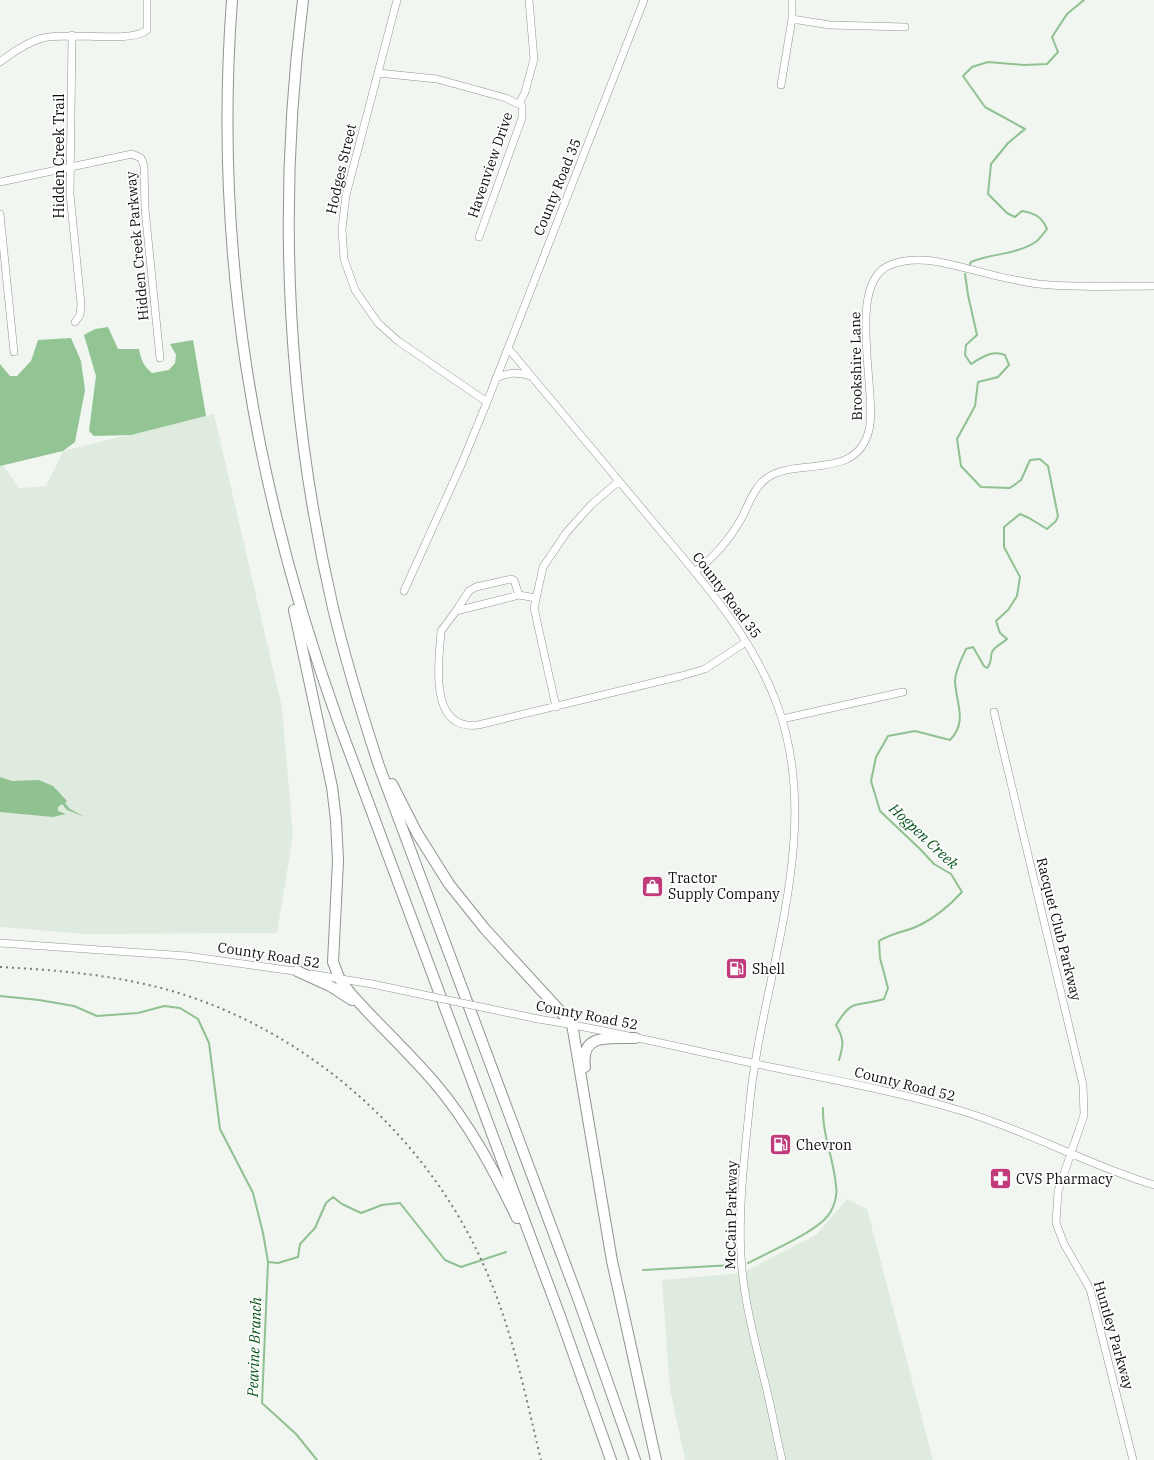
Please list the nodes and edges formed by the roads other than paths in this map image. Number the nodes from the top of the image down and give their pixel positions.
1 (147, 0) edge
2 (232, 0) edge
3 (303, 0) edge
4 (397, 0) edge
5 (529, 0) edge
6 (644, 0) edge
7 (792, 0) edge
8 (792, 19) junction
9 (905, 27) dead end
10 (72, 35) junction
11 (0, 62) edge
12 (378, 73) junction
13 (781, 85) dead end
14 (519, 104) junction
15 (70, 167) junction
16 (0, 182) edge
17 (0, 214) edge
18 (479, 237) dead end
19 (1154, 286) edge
20 (75, 322) dead end
21 (508, 348) junction
22 (14, 352) dead end
23 (160, 358) dead end
24 (531, 376) junction
25 (496, 378) junction
26 (487, 402) junction
27 (619, 481) junction
28 (270, 496) junction
29 (695, 572) junction
30 (404, 591) dead end
31 (519, 595) junction
32 (536, 598) junction
33 (456, 611) junction
34 (746, 642) junction
35 (903, 692) dead end
36 (556, 707) junction
37 (360, 709) junction
38 (994, 712) dead end
39 (782, 719) junction
40 (0, 943) edge
41 (297, 971) junction
42 (340, 980) junction
43 (362, 1006) junction
44 (572, 1024) junction
45 (635, 1038) junction
46 (754, 1063) junction
47 (591, 1131) junction
48 (1070, 1152) junction
49 (1154, 1185) edge
50 (548, 1285) junction
51 (611, 1460) edge
52 (635, 1460) edge
53 (656, 1460) edge
54 (782, 1460) edge
55 (1133, 1460) edge

1 - 10 street
2 - 28 highway
3 - 37 highway
4 - 12 street, Hodges Street
5 - 14 street, Havenview Drive
6 - 21 street, County Road 35
7 - 8 street
8 - 9 street
8 - 13 street
10 - 11 street
10 - 15 street, Hidden Creek Trail
12 - 14 street, Havenview Drive
12 - 26 street, Hodges Street
14 - 18 street, Havenview Drive
15 - 16 street, Hidden Creek Parkway
15 - 20 street, Hidden Creek Trail
15 - 23 street, Hidden Creek Parkway
17 - 22 street
19 - 29 street, Brookshire Lane
21 - 24 street, County Road 35
21 - 25 street
24 - 25 street
24 - 27 street, County Road 35
25 - 26 street
26 - 30 street
27 - 29 street, County Road 35
27 - 32 street
28 - 42 highway
28 - 50 highway
29 - 34 street, County Road 35
31 - 32 street
31 - 33 street
31 - 33 street
32 - 36 street
33 - 36 street
34 - 36 street
34 - 39 street, County Road 35
35 - 39 street
37 - 44 highway
37 - 52 highway
38 - 48 street, Racquet Club Parkway
39 - 46 street, County Road 35
40 - 41 street, County Road 52
41 - 42 street, County Road 52
41 - 43 highway
42 - 43 highway
42 - 44 street, County Road 52, bridge
43 - 50 highway
44 - 45 street, County Road 52
44 - 47 highway
45 - 46 street, County Road 52
45 - 47 highway
46 - 48 street, County Road 52
46 - 54 street, McCain Parkway
47 - 53 highway
48 - 49 street, County Road 52
48 - 55 street, Huntley Parkway
50 - 51 highway

